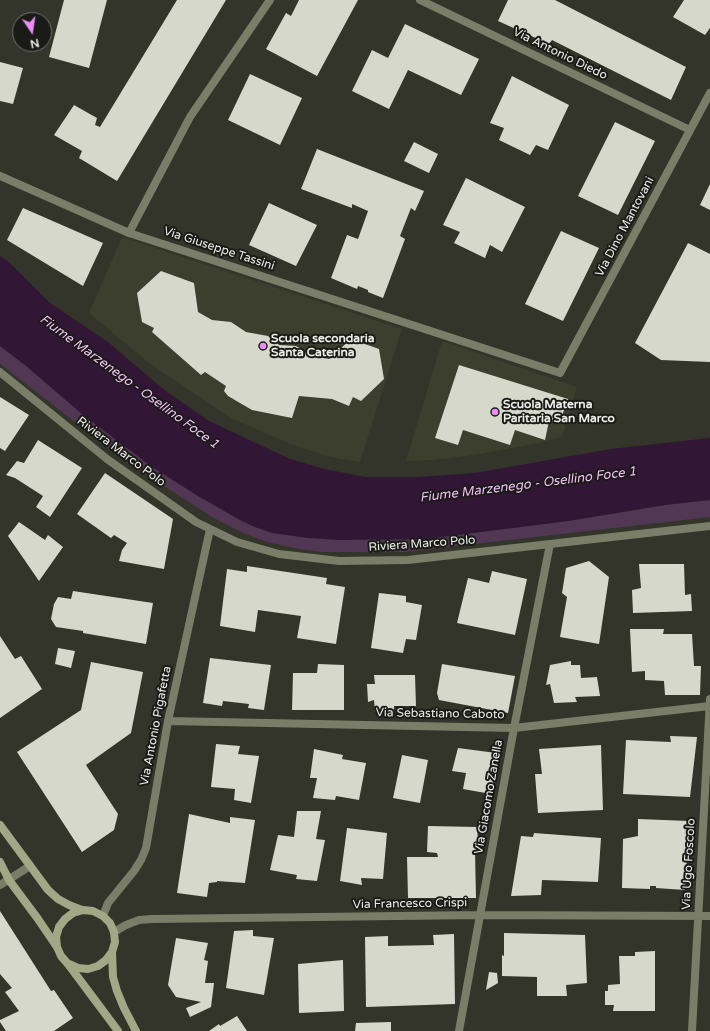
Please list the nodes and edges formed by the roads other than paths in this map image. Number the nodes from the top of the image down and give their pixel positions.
1 (270, 0) edge
2 (420, 0) edge
3 (710, 93) edge
4 (690, 130) junction
5 (0, 176) edge
6 (129, 233) junction
7 (0, 372) edge
8 (560, 373) joint
9 (710, 526) edge
10 (210, 529) junction
11 (550, 544) junction
12 (710, 699) edge
13 (710, 706) edge
14 (168, 721) junction
15 (514, 728) junction
16 (0, 825) edge
17 (0, 862) edge
18 (30, 866) junction
19 (9, 880) junction
20 (0, 886) edge
21 (83, 910) junction
22 (103, 916) junction
23 (480, 916) junction
24 (698, 916) junction
25 (710, 916) edge
26 (114, 932) junction
27 (57, 947) junction
28 (112, 952) junction
29 (68, 964) junction
30 (118, 1031) edge
31 (136, 1031) edge
32 (459, 1031) edge
33 (692, 1031) edge

1 - 6 street
2 - 4 street, Via Antonio Diedo
3 - 4 street, Via Dino Mantovani
4 - 8 street, Via Dino Mantovani
5 - 6 street, Via Giuseppe Tassini
6 - 8 street, Via Giuseppe Tassini
7 - 10 street, Riviera Marco Polo
9 - 11 street, Riviera Marco Polo
10 - 11 street, Riviera Marco Polo
10 - 14 street, Via Antonio Pigafetta
11 - 15 street, Via Giacomo Zanella
12 - 13 street, Via Ugo Foscolo
13 - 15 street, Via Sebastiano Caboto
13 - 24 street, Via Ugo Foscolo
14 - 15 street, Via Sebastiano Caboto
14 - 22 street, Via Antonio Pigafetta
15 - 23 street, Via Giacomo Zanella
16 - 18 main road
17 - 19 main road
18 - 19 street
18 - 21 main road
19 - 20 street
19 - 27 main road
21 - 22 main road
21 - 27 main road
22 - 26 main road
23 - 24 street, Via Francesco Crispi
23 - 26 street, Via Francesco Crispi
23 - 32 street, Via Giacomo Zanella
24 - 25 street, Via Francesco Crispi
24 - 33 street, Via Ugo Foscolo
26 - 28 main road
27 - 29 main road
28 - 29 main road
28 - 31 main road
29 - 30 main road

